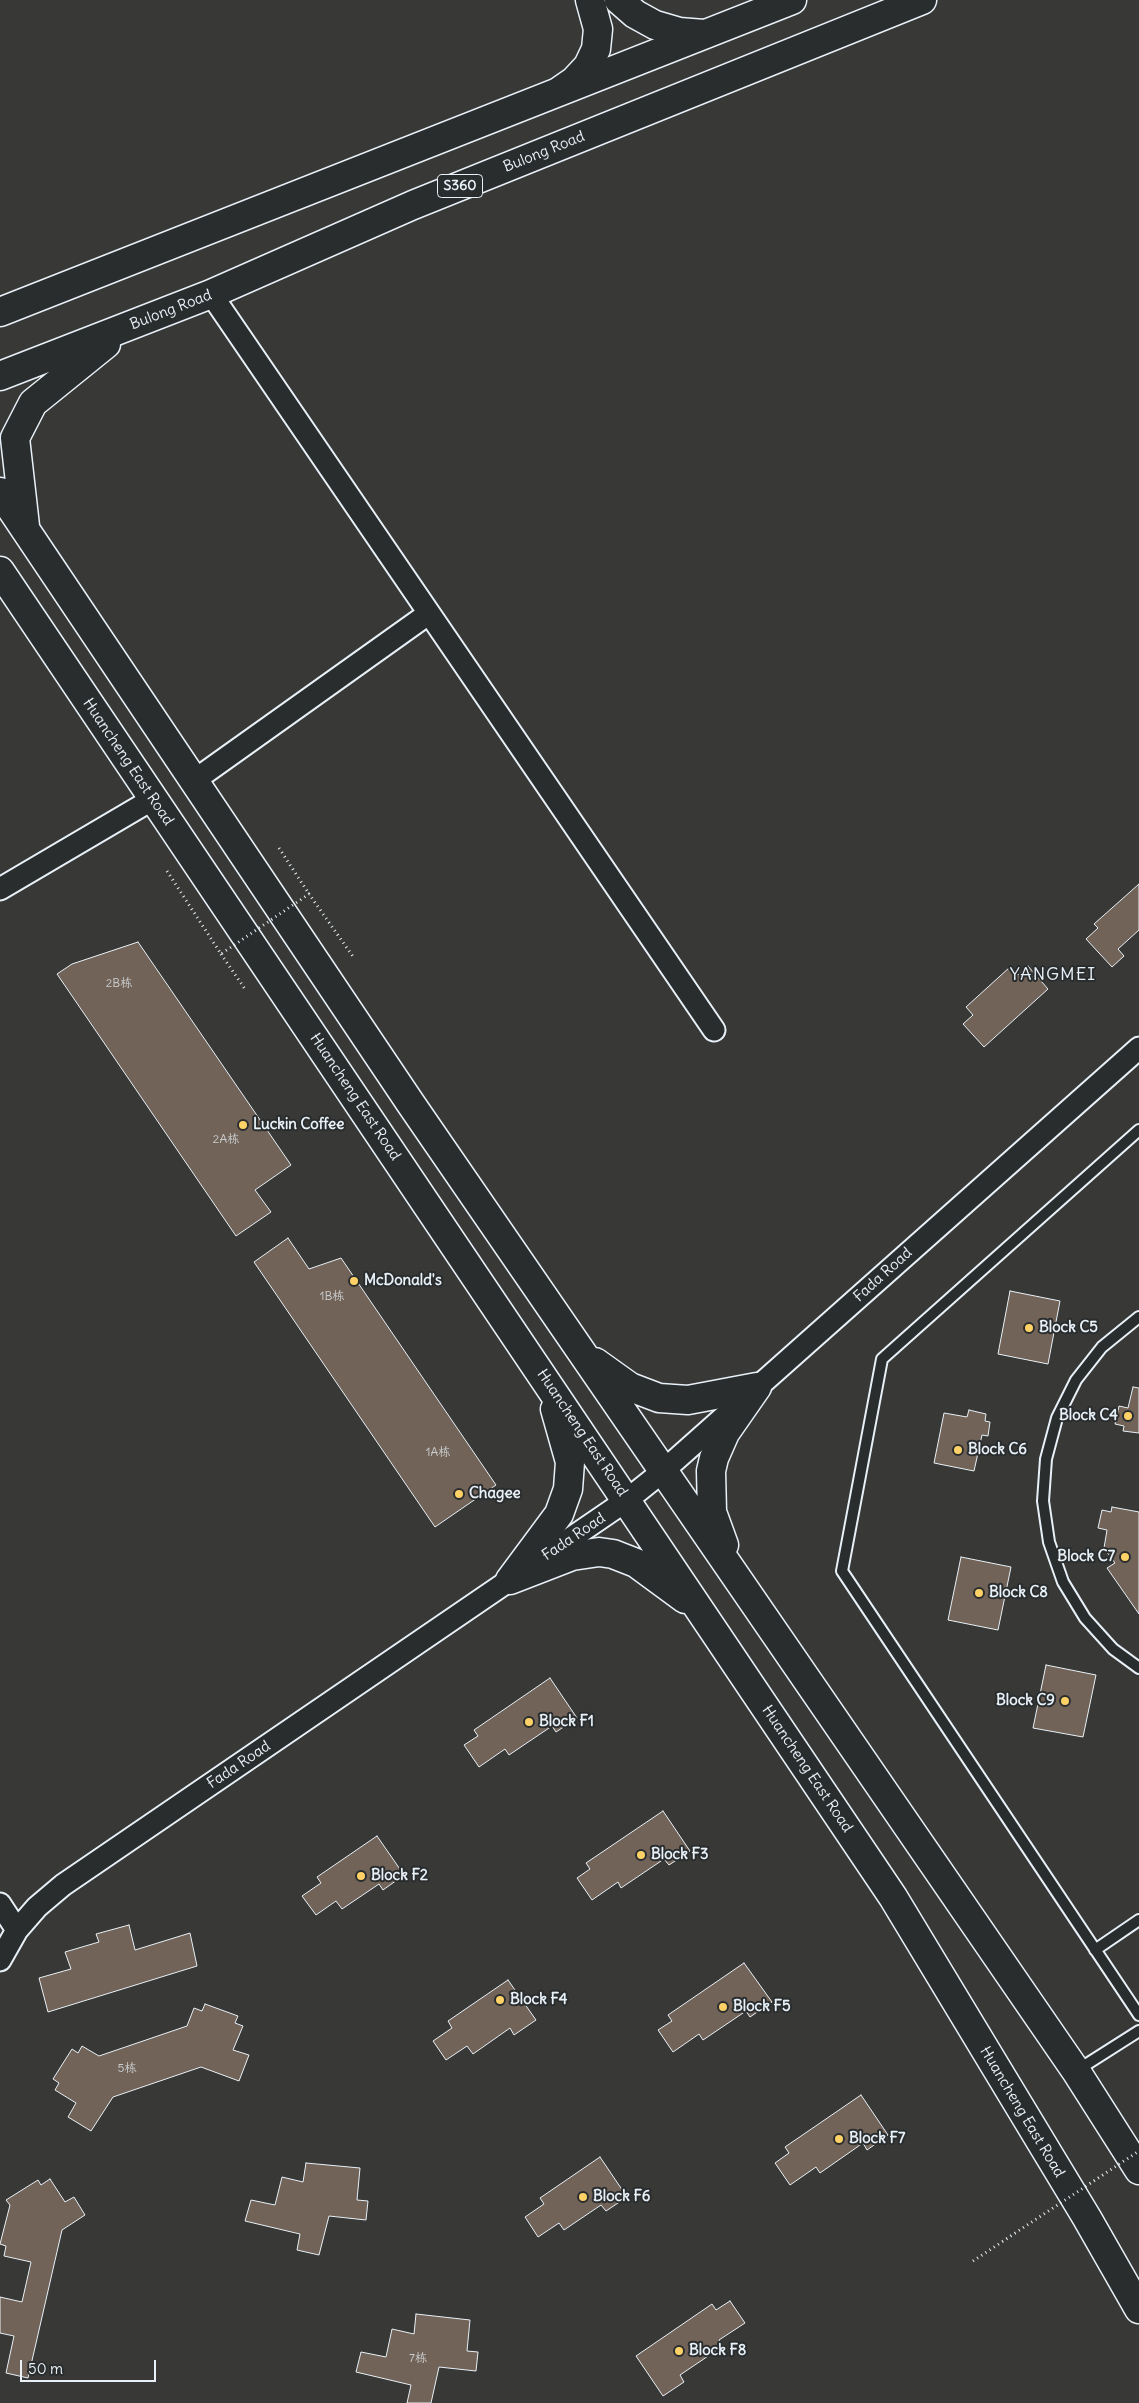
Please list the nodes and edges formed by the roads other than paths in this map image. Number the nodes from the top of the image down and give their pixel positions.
1 (590, 0) edge
2 (619, 0) edge
3 (792, 0) edge
4 (922, 0) edge
5 (704, 34) junction
6 (558, 92) junction
7 (0, 290) edge
8 (212, 294) junction
9 (42, 295) junction
10 (0, 312) edge
11 (127, 327) junction
12 (0, 376) edge
13 (0, 492) edge
14 (26, 530) junction
15 (0, 571) edge
16 (428, 614) junction
17 (195, 780) junction
18 (153, 799) junction
19 (0, 889) edge
20 (714, 1030) dead end
21 (1139, 1048) edge
22 (1139, 1130) edge
23 (1139, 1317) edge
24 (580, 1351) junction
25 (546, 1381) junction
26 (757, 1387) junction
27 (662, 1472) junction
28 (627, 1500) junction
29 (510, 1580) junction
30 (737, 1581) junction
31 (701, 1610) junction
32 (1139, 1668) edge
33 (0, 1904) edge
34 (1139, 1920) edge
35 (17, 1930) junction
36 (1095, 1950) junction
37 (0, 1960) edge
38 (1139, 2015) edge
39 (1139, 2031) edge
40 (1076, 2071) junction
41 (1139, 2170) edge
42 (1139, 2309) edge

1 - 6 main road
2 - 5 main road
3 - 5 main road
4 - 8 main road, Bulong Road / S360
5 - 6 main road
6 - 9 main road
7 - 9 main road
8 - 11 main road, Bulong Road / S360
8 - 16 street
9 - 10 main road
11 - 12 main road, Bulong Road / S360
11 - 14 main road
13 - 14 main road
14 - 17 main road
15 - 18 main road, Huancheng East Road
16 - 17 street
16 - 20 street
17 - 24 main road
18 - 19 street
18 - 25 main road, Huancheng East Road
21 - 26 street, Fada Road
22 - 36 lane
23 - 32 lane
24 - 26 main road
24 - 27 main road
25 - 28 main road, Huancheng East Road
25 - 29 main road
26 - 27 street, Fada Road
26 - 30 main road
27 - 28 street, Fada Road
27 - 30 main road
28 - 29 street, Fada Road
28 - 31 main road, Huancheng East Road
29 - 31 main road
29 - 35 street, Fada Road
30 - 40 main road
31 - 42 main road, Huancheng East Road
33 - 35 street
34 - 36 lane
35 - 37 street, Fada Road
36 - 38 lane
39 - 40 lane
40 - 41 main road

